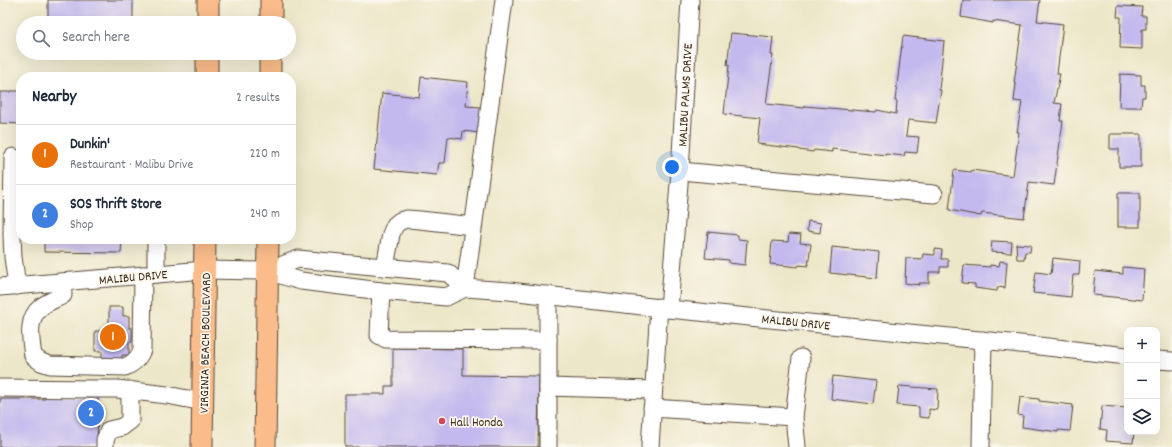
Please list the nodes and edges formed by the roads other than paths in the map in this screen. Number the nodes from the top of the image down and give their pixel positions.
1 (208, 0) edge
2 (271, 0) edge
3 (504, 0) edge
4 (690, 0) edge
5 (208, 16) edge
6 (271, 16) edge
7 (207, 60) edge
8 (270, 60) edge
9 (207, 72) edge
10 (270, 72) edge
11 (13, 157) dead end
12 (680, 171) junction
13 (934, 194) dead end
14 (473, 226) junction
15 (155, 244) edge
16 (205, 244) edge
17 (268, 244) edge
18 (385, 267) junction
19 (205, 270) junction
20 (267, 271) junction
21 (149, 275) junction
22 (17, 286) junction
23 (0, 287) edge
24 (63, 288) junction
25 (465, 288) junction
26 (381, 291) junction
27 (548, 295) junction
28 (664, 308) junction
29 (548, 340) junction
30 (983, 340) junction
31 (1124, 356) edge
32 (801, 358) dead end
33 (1160, 360) edge
34 (1172, 361) edge
35 (548, 387) junction
36 (0, 388) edge
37 (130, 390) junction
38 (653, 390) junction
39 (203, 402) junction
40 (652, 408) junction
41 (794, 416) junction
42 (105, 447) edge
43 (202, 447) edge
44 (265, 447) edge
45 (548, 447) edge
46 (650, 447) edge
47 (797, 447) edge
48 (981, 447) edge

1 - 5 main road
2 - 6 main road
3 - 14 street
4 - 12 street, MALIBU PALMS DRIVE
7 - 9 main road
8 - 10 main road
11 - 22 street
12 - 13 street
12 - 28 street, MALIBU PALMS DRIVE
14 - 18 street
14 - 25 street
15 - 21 street
16 - 19 main road, VIRGINIA BEACH BOULEVARD
17 - 20 main road
18 - 20 street, MALIBU DRIVE
18 - 25 street, MALIBU DRIVE
19 - 20 street, MALIBU DRIVE
19 - 21 street, MALIBU DRIVE
19 - 39 main road, VIRGINIA BEACH BOULEVARD
20 - 26 street, MALIBU DRIVE
20 - 44 main road
21 - 24 street, MALIBU DRIVE
21 - 24 street
22 - 23 street, MALIBU DRIVE
22 - 24 street, MALIBU DRIVE
25 - 26 street, MALIBU DRIVE
25 - 27 street, MALIBU DRIVE
26 - 29 street
27 - 28 street, MALIBU DRIVE
27 - 29 street
28 - 30 street, MALIBU DRIVE
28 - 38 street, MALIBU PALMS DRIVE
29 - 35 street
30 - 31 street, MALIBU DRIVE
30 - 48 street
32 - 41 street
33 - 34 street
35 - 38 street
35 - 45 street
36 - 37 street
37 - 39 street
37 - 42 street
38 - 40 street, MALIBU PALMS DRIVE
39 - 43 main road, VIRGINIA BEACH BOULEVARD
40 - 41 street
40 - 46 street, MALIBU PALMS DRIVE
41 - 47 street

